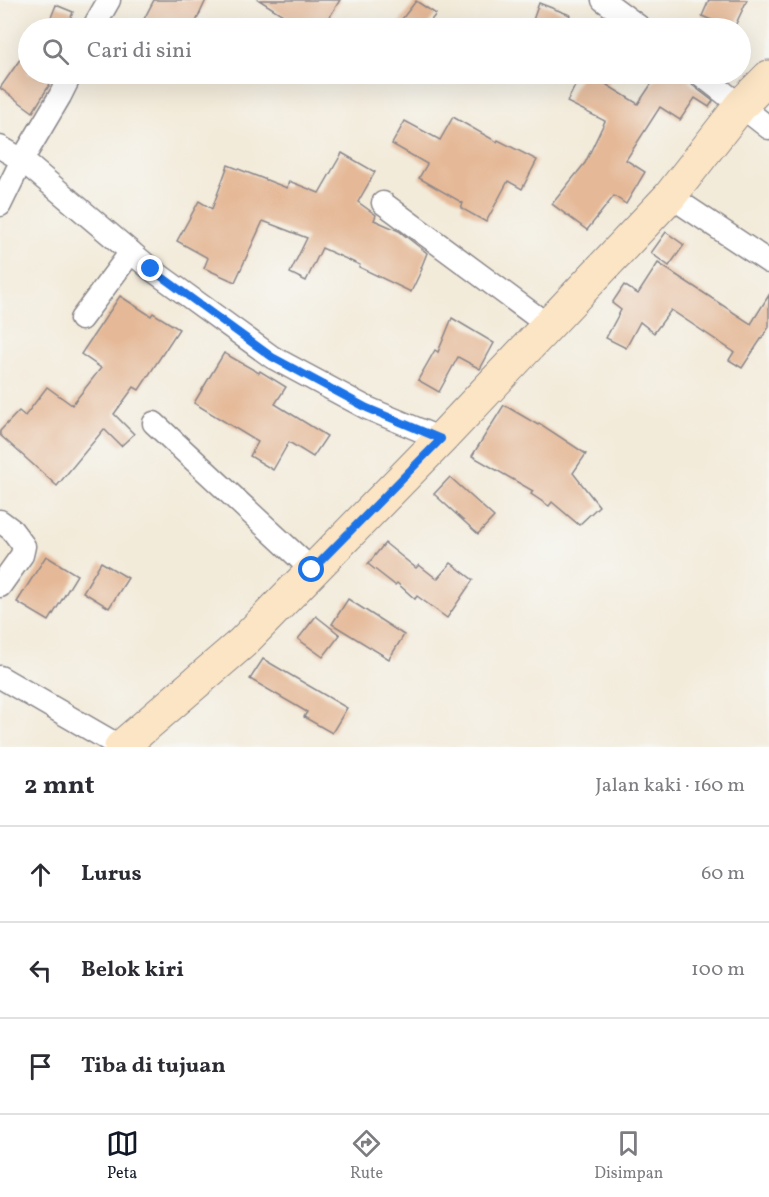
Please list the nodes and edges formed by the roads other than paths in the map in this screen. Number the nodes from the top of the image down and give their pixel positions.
1 (603, 0) edge
2 (102, 2) edge
3 (96, 18) edge
4 (627, 18) edge
5 (769, 77) edge
6 (66, 84) edge
7 (713, 84) edge
8 (741, 105) junction
9 (769, 129) edge
10 (0, 147) edge
11 (22, 160) junction
12 (670, 196) junction
13 (383, 203) dead end
14 (0, 206) edge
15 (131, 252) junction
16 (769, 262) edge
17 (81, 319) dead end
18 (549, 326) junction
19 (154, 423) dead end
20 (441, 439) junction
21 (0, 521) edge
22 (312, 570) junction
23 (0, 585) edge
24 (0, 677) edge
25 (121, 747) edge

1 - 4 street
2 - 3 street
5 - 8 street
6 - 11 street
7 - 8 street
8 - 9 street
8 - 12 street
10 - 11 street
11 - 14 street
11 - 15 street
12 - 16 street
12 - 18 street
13 - 18 street
15 - 17 street
15 - 20 street
18 - 20 street
19 - 22 street
20 - 22 street
21 - 23 street
22 - 25 street
24 - 25 street

